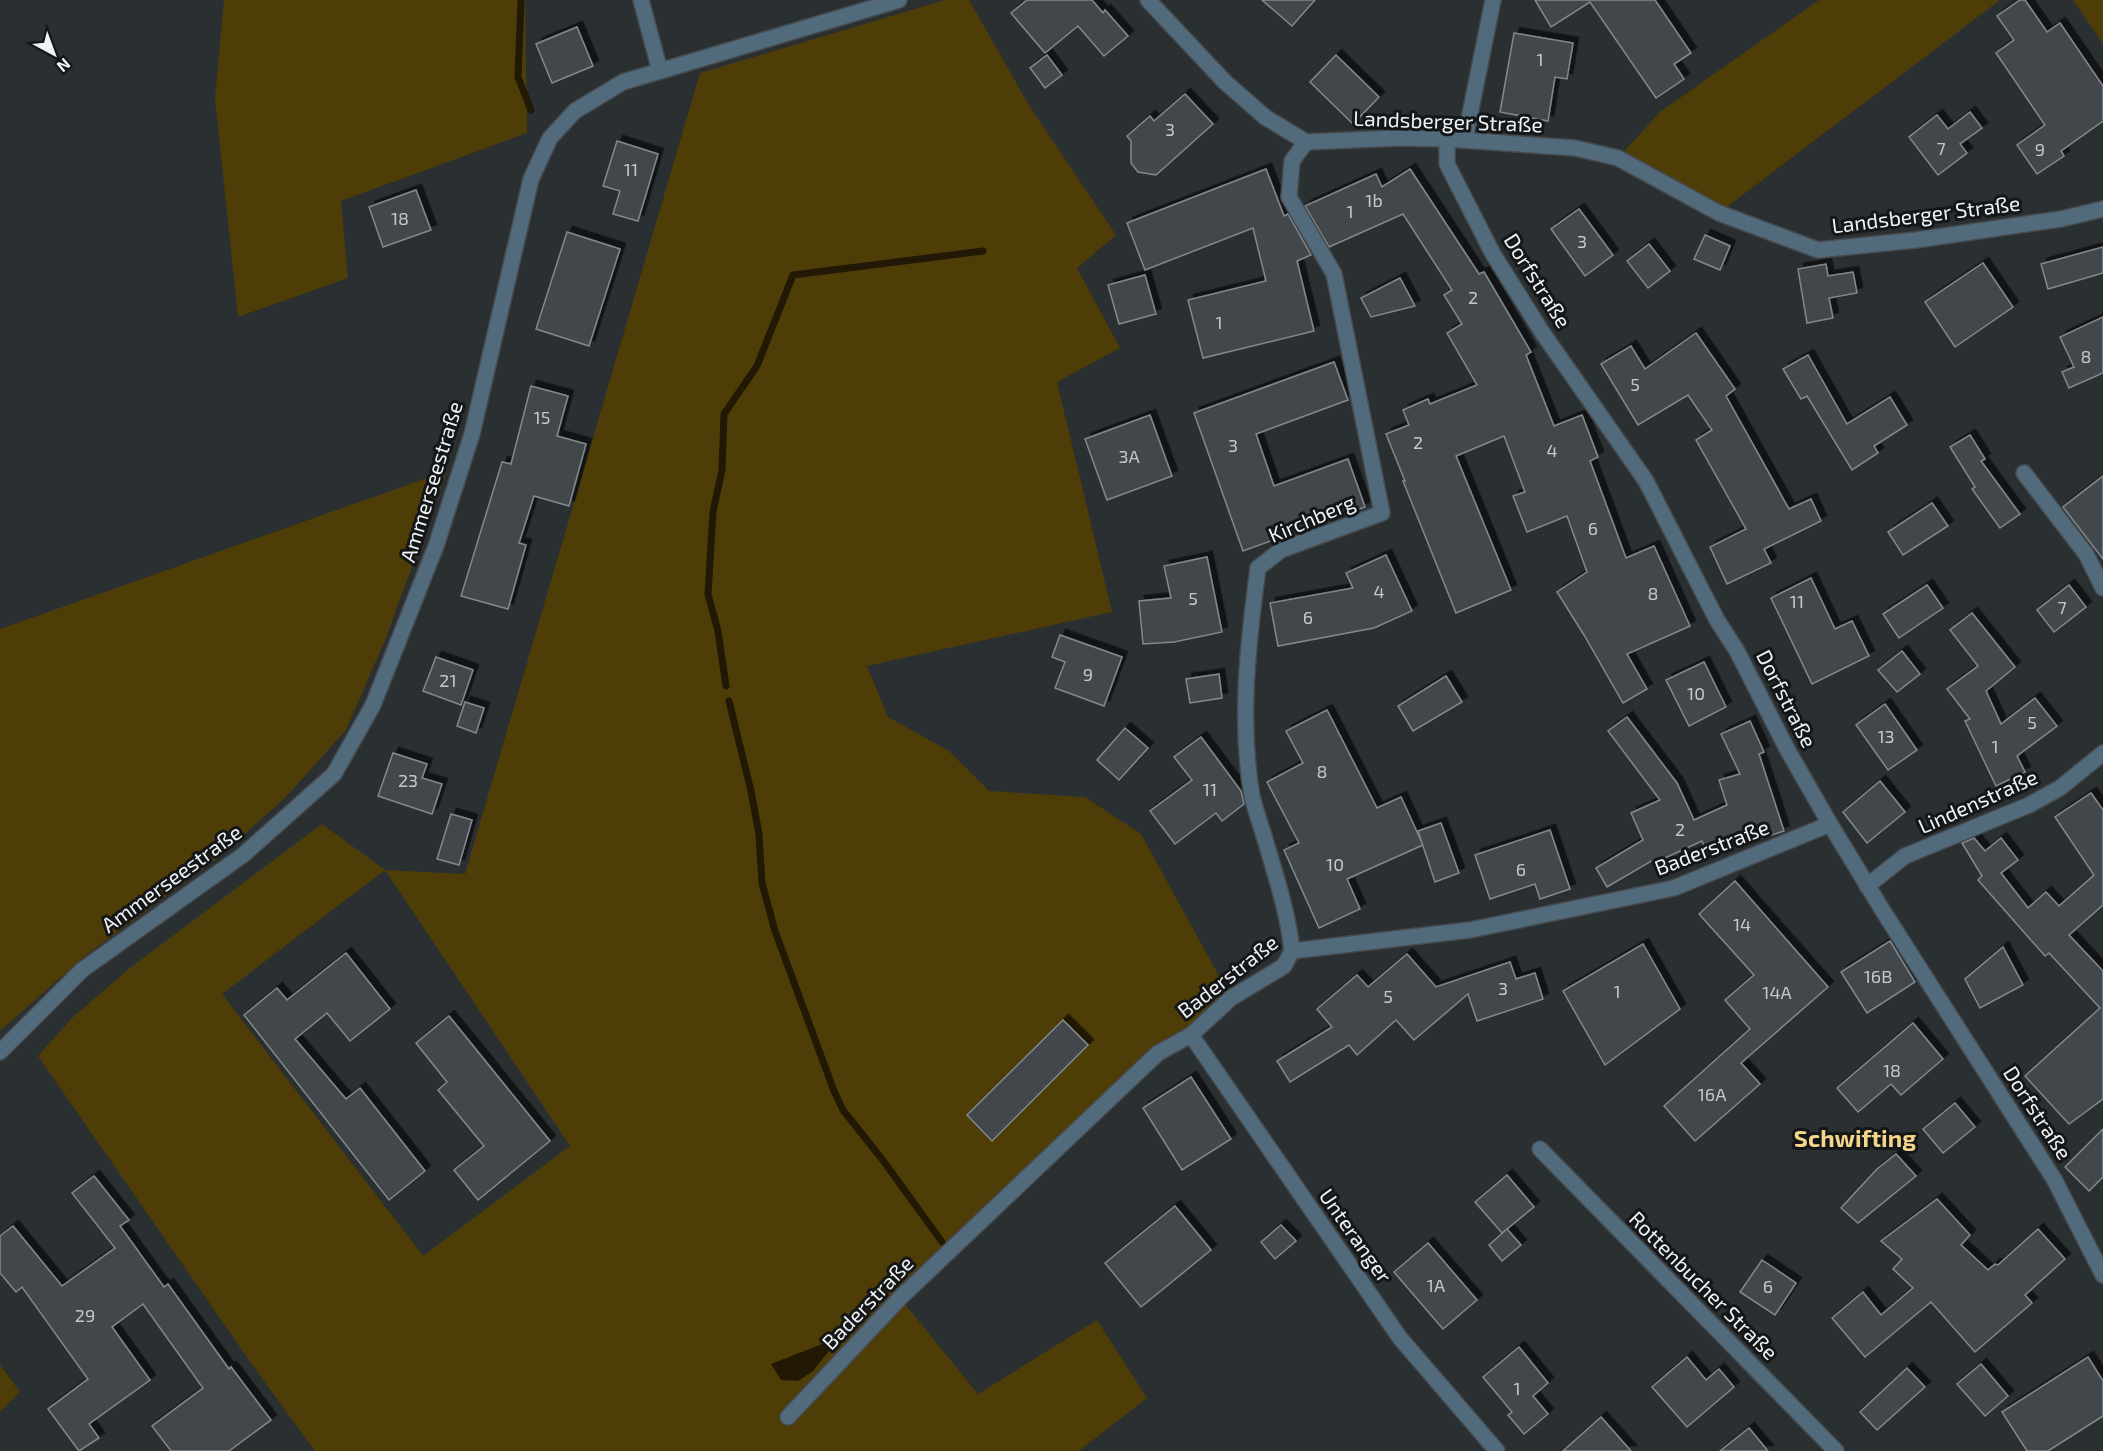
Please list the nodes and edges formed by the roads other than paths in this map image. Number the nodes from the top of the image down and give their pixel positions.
1 (641, 0) edge
2 (899, 0) edge
3 (1148, 0) edge
4 (1493, 0) edge
5 (660, 71) junction
6 (1447, 139) junction
7 (1465, 139) junction
8 (1306, 142) junction
9 (2103, 209) edge
10 (2024, 473) dead end
11 (2103, 588) edge
12 (2103, 753) edge
13 (1830, 824) junction
14 (1867, 886) junction
15 (1292, 951) junction
16 (1191, 1035) junction
17 (0, 1052) edge
18 (1540, 1149) dead end
19 (2103, 1275) edge
20 (788, 1417) dead end
21 (1497, 1451) edge
22 (1836, 1451) edge

1 - 5 street
2 - 5 street, Ammerseestraße
3 - 8 street
4 - 7 street
5 - 17 street, Ammerseestraße
6 - 7 street, Landsberger Straße
6 - 8 street, Landsberger Straße
6 - 13 street, Dorfstraße
7 - 9 street, Landsberger Straße
8 - 15 street, Kirchberg
10 - 11 street
12 - 14 street, Lindenstraße
13 - 14 street, Dorfstraße
13 - 15 street, Baderstraße
14 - 19 street, Dorfstraße
15 - 16 street, Baderstraße
16 - 20 street, Baderstraße
16 - 21 street, Unteranger
18 - 22 street, Rottenbucher Straße

